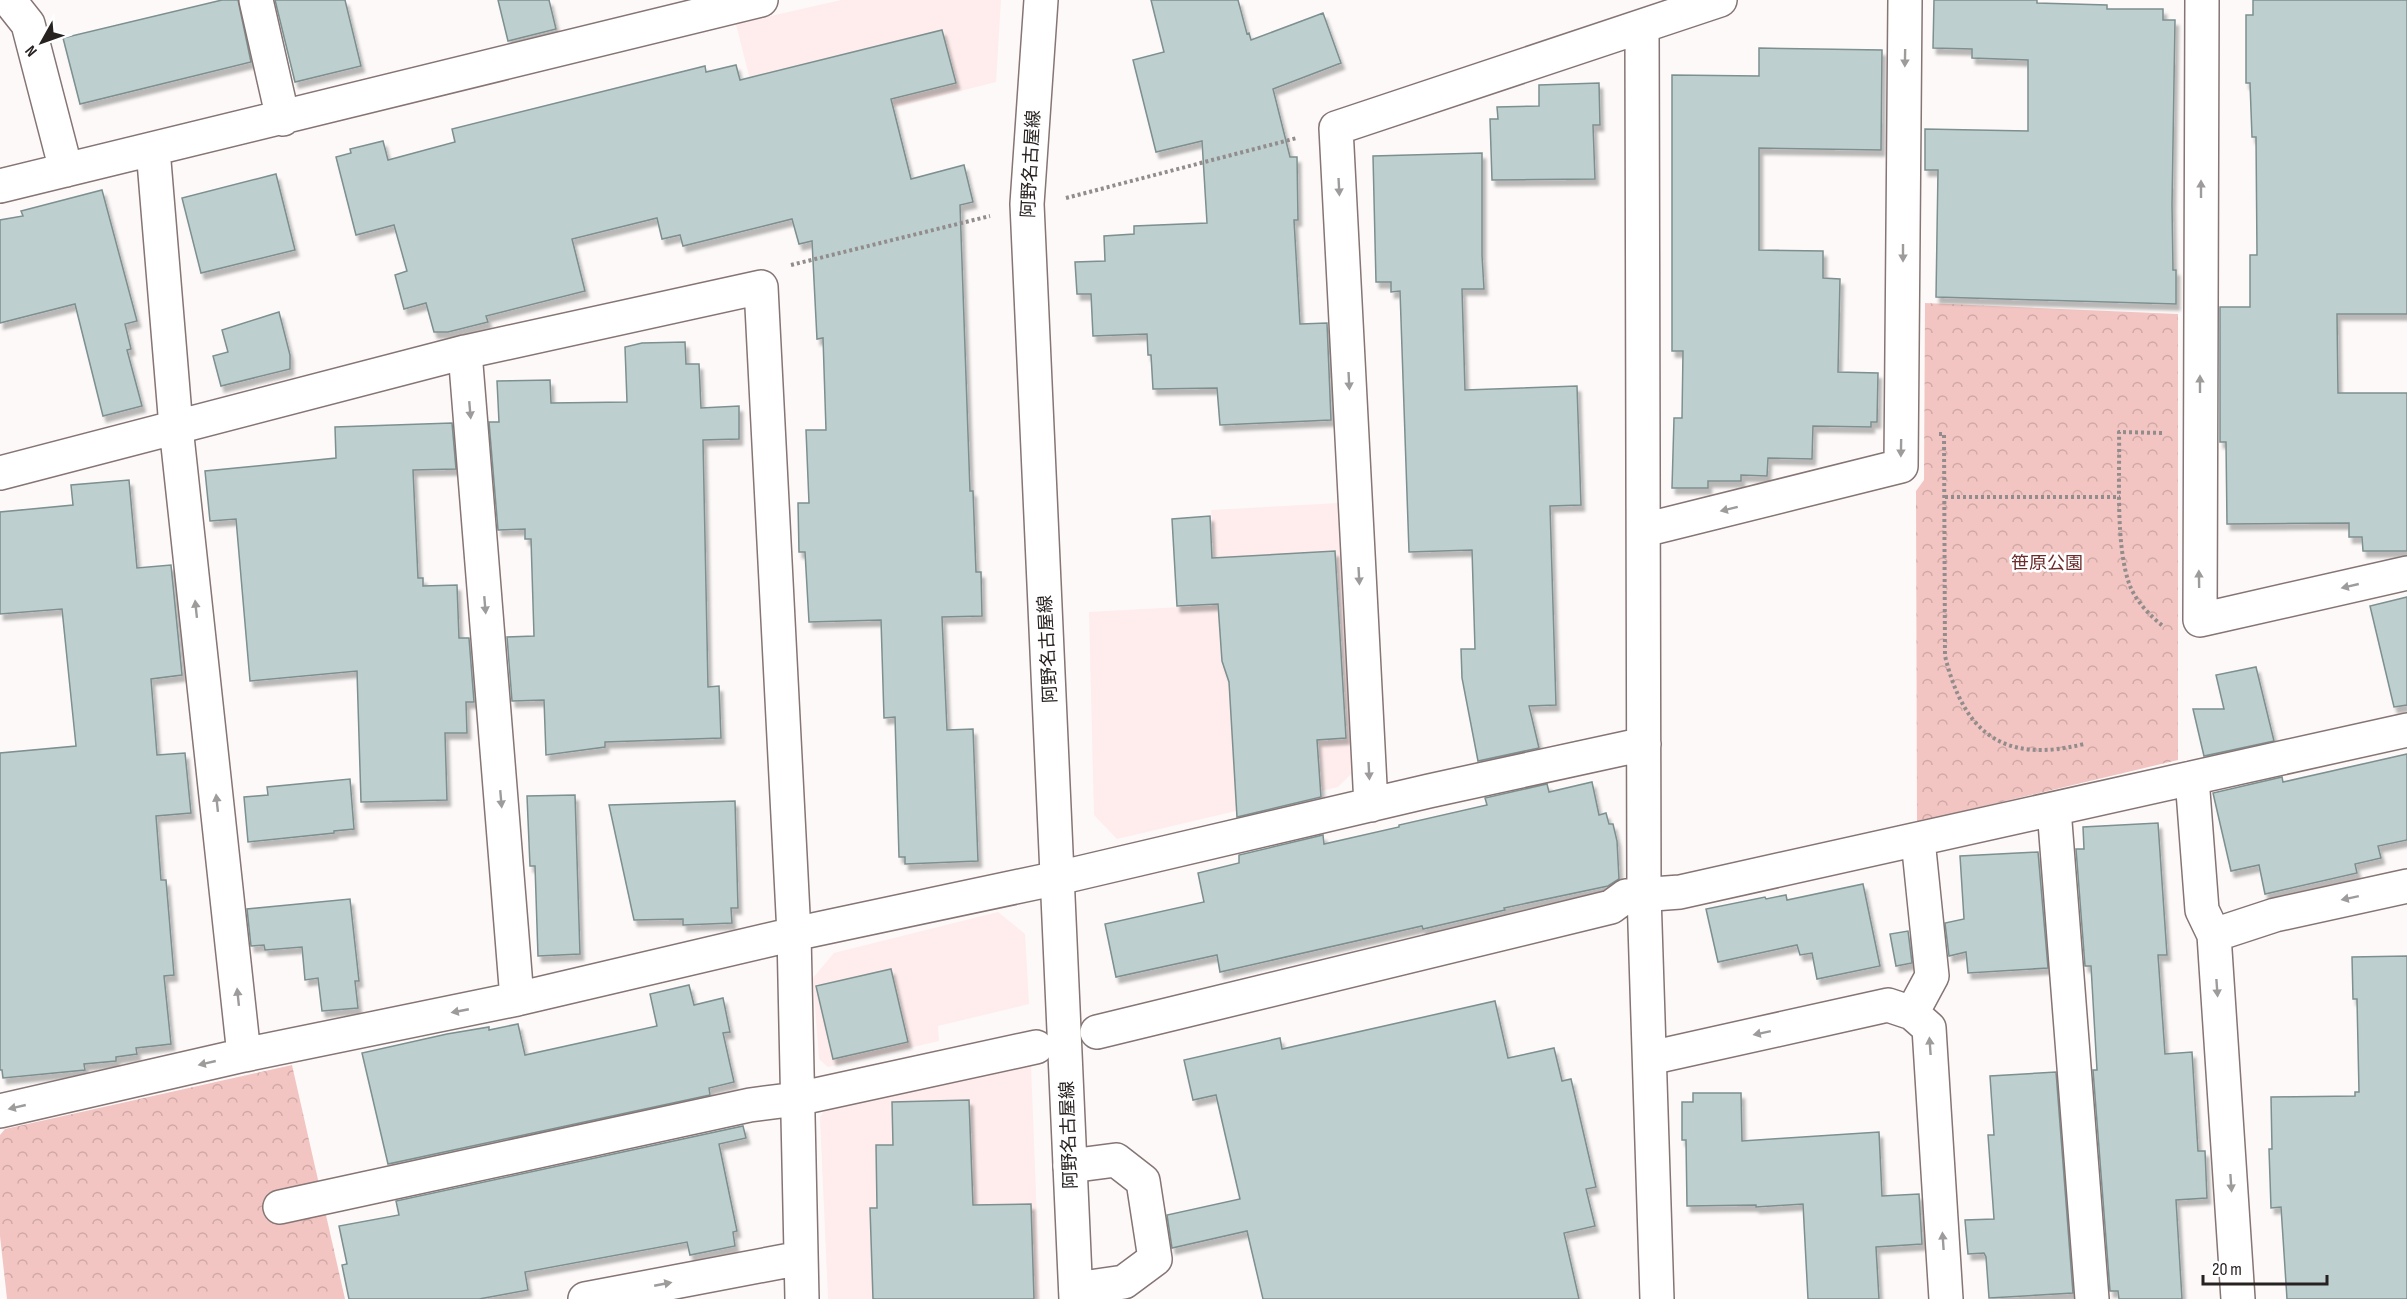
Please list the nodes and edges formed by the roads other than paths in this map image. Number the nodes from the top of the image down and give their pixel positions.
1 (9, 0) edge
2 (256, 0) edge
3 (761, 0) edge
4 (1041, 0) edge
5 (1720, 0) edge
6 (1905, 0) edge
7 (2202, 0) edge
8 (1642, 27) junction
9 (283, 118) junction
10 (153, 149) junction
11 (66, 170) junction
12 (0, 186) edge
13 (465, 352) junction
14 (176, 428) junction
15 (0, 473) edge
16 (1644, 530) junction
17 (2407, 573) edge
18 (2407, 730) edge
19 (1644, 744) junction
20 (2192, 778) junction
21 (1371, 805) junction
22 (2054, 809) junction
23 (1918, 840) junction
24 (1058, 878) junction
25 (2407, 886) edge
26 (1644, 894) junction
27 (794, 934) junction
28 (2214, 935) junction
29 (517, 999) junction
30 (1912, 1013) junction
31 (1097, 1032) dead end
32 (1036, 1047) dead end
33 (244, 1055) junction
34 (1650, 1058) junction
35 (797, 1099) junction
36 (0, 1111) edge
37 (1070, 1166) junction
38 (280, 1207) dead end
39 (801, 1258) junction
40 (1076, 1294) edge
41 (585, 1299) edge
42 (802, 1299) edge
43 (1657, 1299) edge
44 (1947, 1299) edge
45 (2092, 1299) edge
46 (2238, 1299) edge

1 - 11 street
2 - 9 street
3 - 9 street
4 - 24 street, 阿野名古屋線
5 - 8 street
6 -> 16 street
17 -> 7 street
8 - 16 street
8 -> 21 street
9 - 10 street
10 - 11 street
10 - 14 street
11 - 12 street
13 - 14 street
13 - 27 street
13 -> 29 street
14 - 15 street
33 -> 14 street
16 - 19 street
18 - 20 street
19 - 21 street
19 - 26 street
20 - 22 street
20 - 28 street
21 - 24 street
22 - 23 street
22 - 45 street
23 - 26 street
23 - 30 street
24 - 27 street
24 - 37 street, 阿野名古屋線
25 -> 28 street
26 - 31 street
26 - 34 street
27 - 29 street
27 - 35 street
28 -> 46 street
29 -> 33 street
30 -> 34 street
44 -> 30 street
32 - 35 street
33 -> 36 street
34 - 43 street
35 - 38 street
35 - 39 street
37 - 40 street, 阿野名古屋線
37 - 40 street
41 -> 39 street
39 - 42 street

